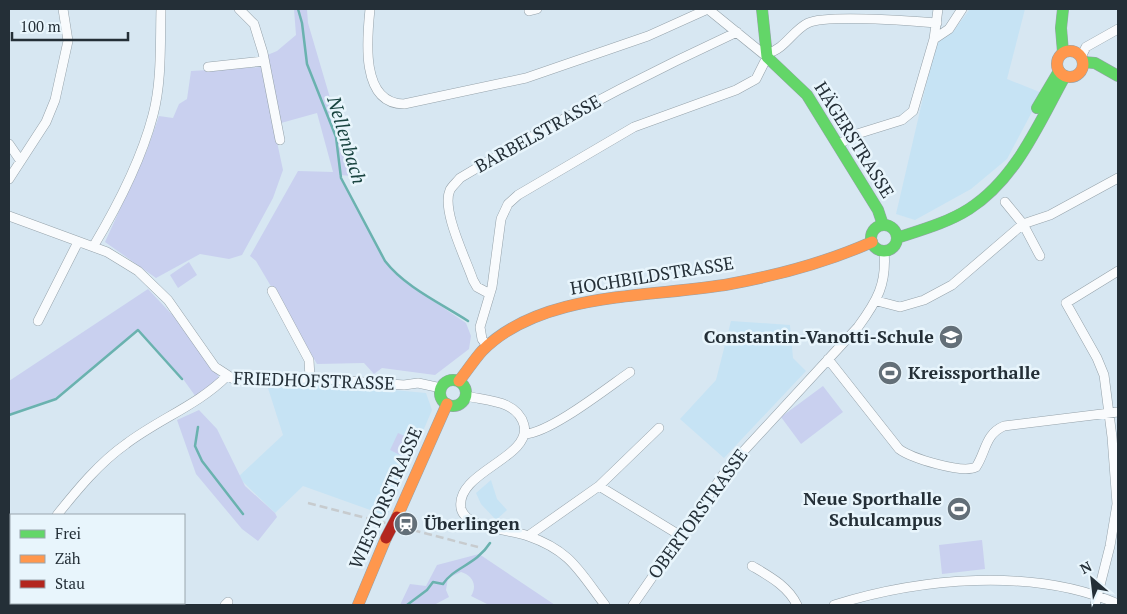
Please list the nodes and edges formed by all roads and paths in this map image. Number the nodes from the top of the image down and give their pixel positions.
1 (63, 9) edge
2 (161, 9) edge
3 (239, 9) edge
4 (370, 9) edge
5 (708, 9) edge
6 (762, 9) edge
7 (938, 9) edge
8 (962, 9) edge
9 (1063, 9) edge
10 (1068, 9) edge
11 (937, 23) junction
12 (1118, 29) edge
13 (737, 32) junction
14 (934, 39) junction
15 (768, 55) junction
16 (1075, 56) junction
17 (264, 61) junction
18 (208, 67) dead end
19 (1062, 74) junction
20 (1118, 76) edge
21 (280, 140) dead end
22 (9, 144) edge
23 (839, 144) junction
24 (20, 160) junction
25 (1118, 178) edge
26 (9, 180) edge
27 (1005, 202) dead end
28 (9, 216) edge
29 (1023, 224) junction
30 (883, 225) junction
31 (896, 234) junction
32 (78, 242) junction
33 (872, 242) junction
34 (93, 247) junction
35 (884, 251) junction
36 (1040, 256) dead end
37 (1118, 271) edge
38 (272, 291) dead end
39 (490, 294) junction
40 (877, 301) junction
41 (38, 321) dead end
42 (487, 346) junction
43 (828, 359) junction
44 (630, 372) dead end
45 (227, 376) junction
46 (310, 378) junction
47 (459, 381) junction
48 (441, 388) junction
49 (466, 396) junction
50 (447, 404) junction
51 (1114, 413) edge
52 (659, 428) dead end
53 (525, 434) junction
54 (1115, 439) edge
55 (599, 486) junction
56 (58, 514) edge
57 (528, 536) junction
58 (681, 536) junction
59 (752, 566) dead end
60 (1096, 595) junction
61 (1118, 604) edge
62 (358, 605) edge
63 (605, 605) edge
64 (633, 605) edge
65 (797, 605) edge
66 (834, 605) edge
67 (1095, 605) edge

1 - 24 street
2 - 34 street
3 - 17 street
4 - 5 street
5 - 13 street
6 - 15 street
7 - 11 street
8 - 14 street
9 - 16 street
10 - 16 street
11 - 14 street
11 - 15 street
12 - 16 street
13 - 15 street
13 - 39 street, BARBELSTRASSE
14 - 23 street
15 - 23 street, HÄGERSTRASSE
15 - 39 street
16 - 19 street
16 - 19 street
16 - 20 street
17 - 18 street
17 - 21 street
19 - 31 street
22 - 24 street
23 - 30 street, HÄGERSTRASSE
24 - 26 street
25 - 29 street
27 - 29 street
28 - 32 street
29 - 36 street
29 - 40 street
30 - 31 street
30 - 33 street
31 - 35 street
32 - 34 street
32 - 41 street
33 - 35 street
33 - 42 street, HOCHBILDSTRASSE
34 - 45 street
35 - 40 street, OBERTORSTRASSE
37 - 51 street
38 - 46 street
39 - 42 street
40 - 43 street, OBERTORSTRASSE
42 - 47 street, HOCHBILDSTRASSE
43 - 51 street
43 - 58 street, OBERTORSTRASSE
44 - 53 street
45 - 46 street, FRIEDHOFSTRASSE
45 - 56 street, FRIEDHOFSTRASSE
46 - 48 street, FRIEDHOFSTRASSE
47 - 48 street
47 - 49 street
48 - 50 street
49 - 50 street
49 - 53 street
50 - 62 street, WIESTORSTRASSE, bridge
51 - 54 street
52 - 55 street
53 - 57 street
54 - 60 street
55 - 57 street
55 - 58 street
57 - 63 street
58 - 64 street, OBERTORSTRASSE
59 - 65 street
60 - 61 street
60 - 66 street
60 - 67 street

